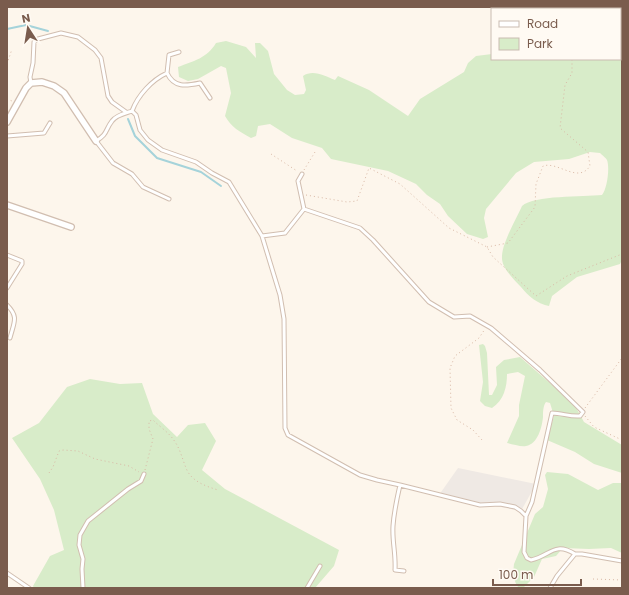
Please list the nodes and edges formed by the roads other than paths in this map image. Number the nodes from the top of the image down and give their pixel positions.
1 (180, 52) dead end
2 (167, 73) junction
3 (31, 83) junction
4 (210, 98) dead end
5 (132, 111) junction
6 (126, 112) junction
7 (7, 122) edge
8 (50, 122) dead end
9 (7, 136) edge
10 (96, 141) junction
11 (302, 174) road end
12 (169, 199) dead end
13 (7, 205) edge
14 (304, 209) junction
15 (71, 227) dead end
16 (262, 236) junction
17 (7, 255) edge
18 (7, 288) edge
19 (7, 305) edge
20 (10, 338) dead end
21 (144, 474) road end
22 (400, 485) junction
23 (526, 516) junction
24 (575, 554) junction
25 (622, 561) edge
26 (320, 566) dead end
27 (404, 571) dead end
28 (7, 573) edge
29 (30, 588) edge
30 (83, 588) edge
31 (307, 588) edge
32 (550, 588) edge

1 - 2 lane
2 - 4 lane
2 - 5 lane
3 - 6 lane
3 - 7 street
3 - 10 street
5 - 6 lane
5 - 16 lane
6 - 10 lane
8 - 9 lane
10 - 12 lane
11 - 14 lane
13 - 15 street
14 - 16 lane
14 - 23 lane
16 - 22 lane
17 - 18 lane
19 - 20 lane
21 - 30 lane
22 - 23 lane
22 - 27 lane
23 - 24 lane
24 - 25 lane
24 - 32 lane
26 - 31 lane
28 - 29 lane

